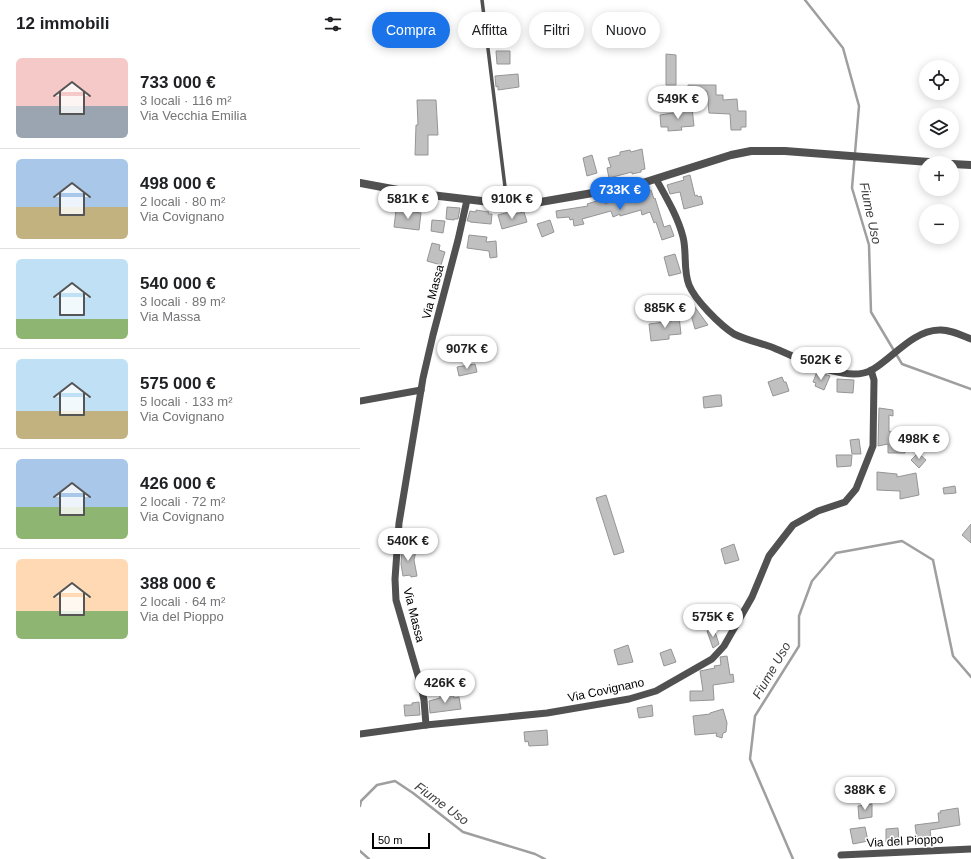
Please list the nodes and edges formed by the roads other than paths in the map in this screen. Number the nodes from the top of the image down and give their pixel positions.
1 (482, 0) edge
2 (919, 161) edge
3 (959, 164) edge
4 (971, 165) edge
5 (656, 179) junction
6 (360, 183) edge
7 (467, 200) junction
8 (507, 204) junction
9 (971, 338) edge
10 (871, 370) junction
11 (421, 390) junction
12 (360, 400) edge
13 (426, 725) junction
14 (360, 734) edge
15 (971, 849) edge
16 (841, 855) dead end

1 - 8 lane
2 - 5 street
3 - 4 street
5 - 8 street
5 - 10 street
6 - 7 street
7 - 8 street
7 - 11 street, Via Massa
9 - 10 street
10 - 13 street, Via Covignano
11 - 12 street
11 - 13 street, Via Massa
13 - 14 street, Via Covignano
15 - 16 street, Via del Pioppo

